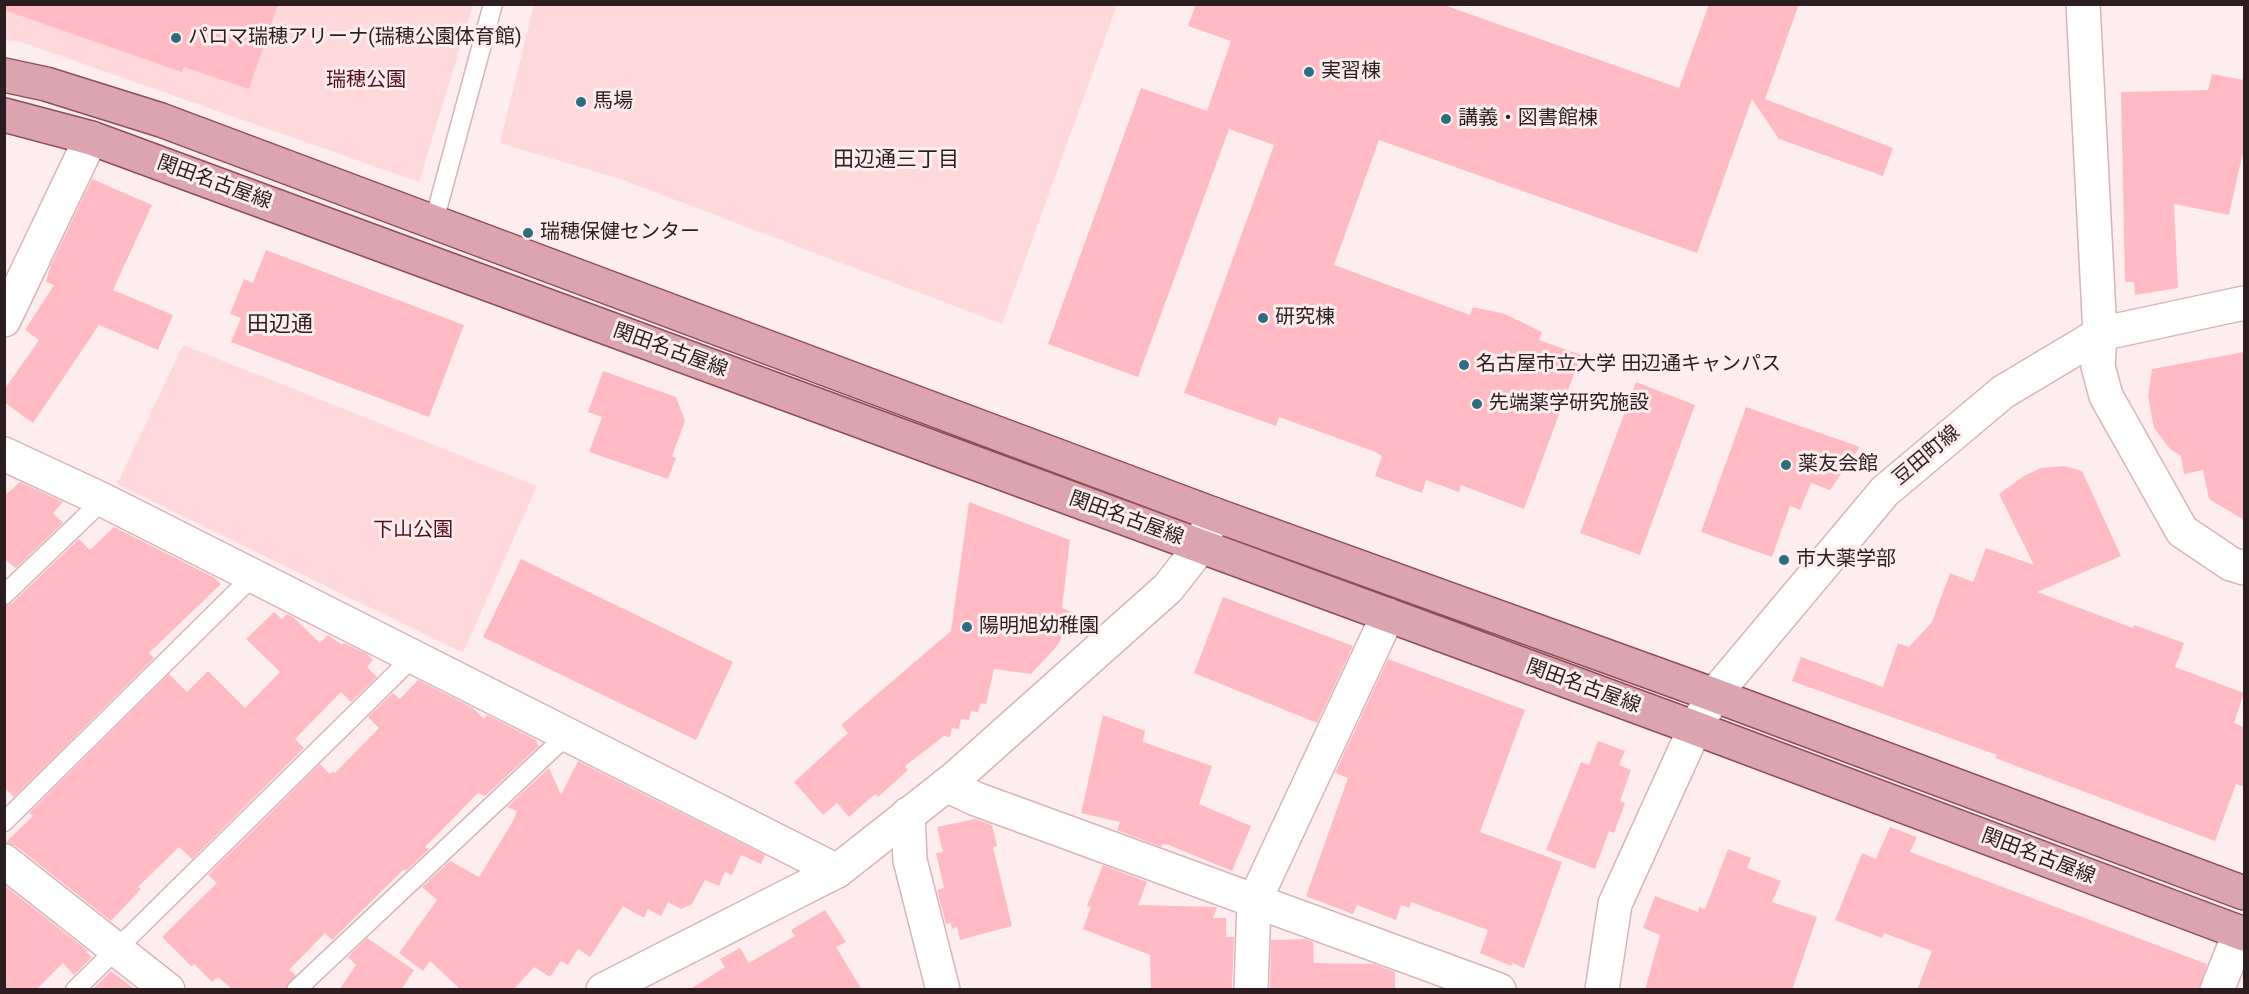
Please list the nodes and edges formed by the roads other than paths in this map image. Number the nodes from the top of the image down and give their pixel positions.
1 (494, 4) edge
2 (2083, 4) edge
3 (4, 75) edge
4 (4, 115) edge
5 (91, 138) junction
6 (434, 221) junction
7 (2244, 303) edge
8 (4, 320) edge
9 (2100, 334) junction
10 (4, 454) edge
11 (103, 500) junction
12 (1213, 514) junction
13 (1201, 546) junction
14 (2244, 568) edge
15 (253, 576) junction
16 (4, 595) edge
17 (1388, 615) junction
18 (412, 657) junction
19 (1714, 694) junction
20 (1695, 728) junction
21 (567, 735) junction
22 (946, 785) junction
23 (908, 814) junction
24 (4, 822) edge
25 (4, 861) edge
26 (837, 871) junction
27 (2244, 892) edge
28 (1254, 902) junction
29 (2242, 933) edge
30 (117, 948) junction
31 (75, 990) edge
32 (168, 990) edge
33 (296, 990) edge
34 (603, 990) edge
35 (944, 990) edge
36 (1251, 990) edge
37 (1499, 990) edge
38 (1602, 990) edge
39 (2217, 990) edge

1 - 6 lane
2 - 9 street
3 - 6 main road, 関田名古屋線
4 - 5 main road, 関田名古屋線
5 - 8 street
5 - 13 main road, 関田名古屋線
6 - 12 main road, 関田名古屋線
7 - 9 street, 豆田町線
9 - 14 street
9 - 19 street, 豆田町線
10 - 11 street
11 - 15 street
11 - 16 lane
12 - 13 street
12 - 19 main road, 関田名古屋線
13 - 17 main road, 関田名古屋線
13 - 22 street
15 - 18 street
15 - 24 lane
17 - 20 main road, 関田名古屋線
17 - 28 street
18 - 21 street
18 - 30 lane
19 - 20 street, 豆田町線
19 - 27 main road, 関田名古屋線
20 - 29 main road, 関田名古屋線
20 - 38 street, 豆田町線
21 - 26 street
21 - 33 lane
22 - 23 street
22 - 28 street
23 - 26 street
23 - 35 street
25 - 30 street
26 - 34 street
28 - 36 street
28 - 37 street
29 - 39 street
30 - 31 lane
30 - 32 street

